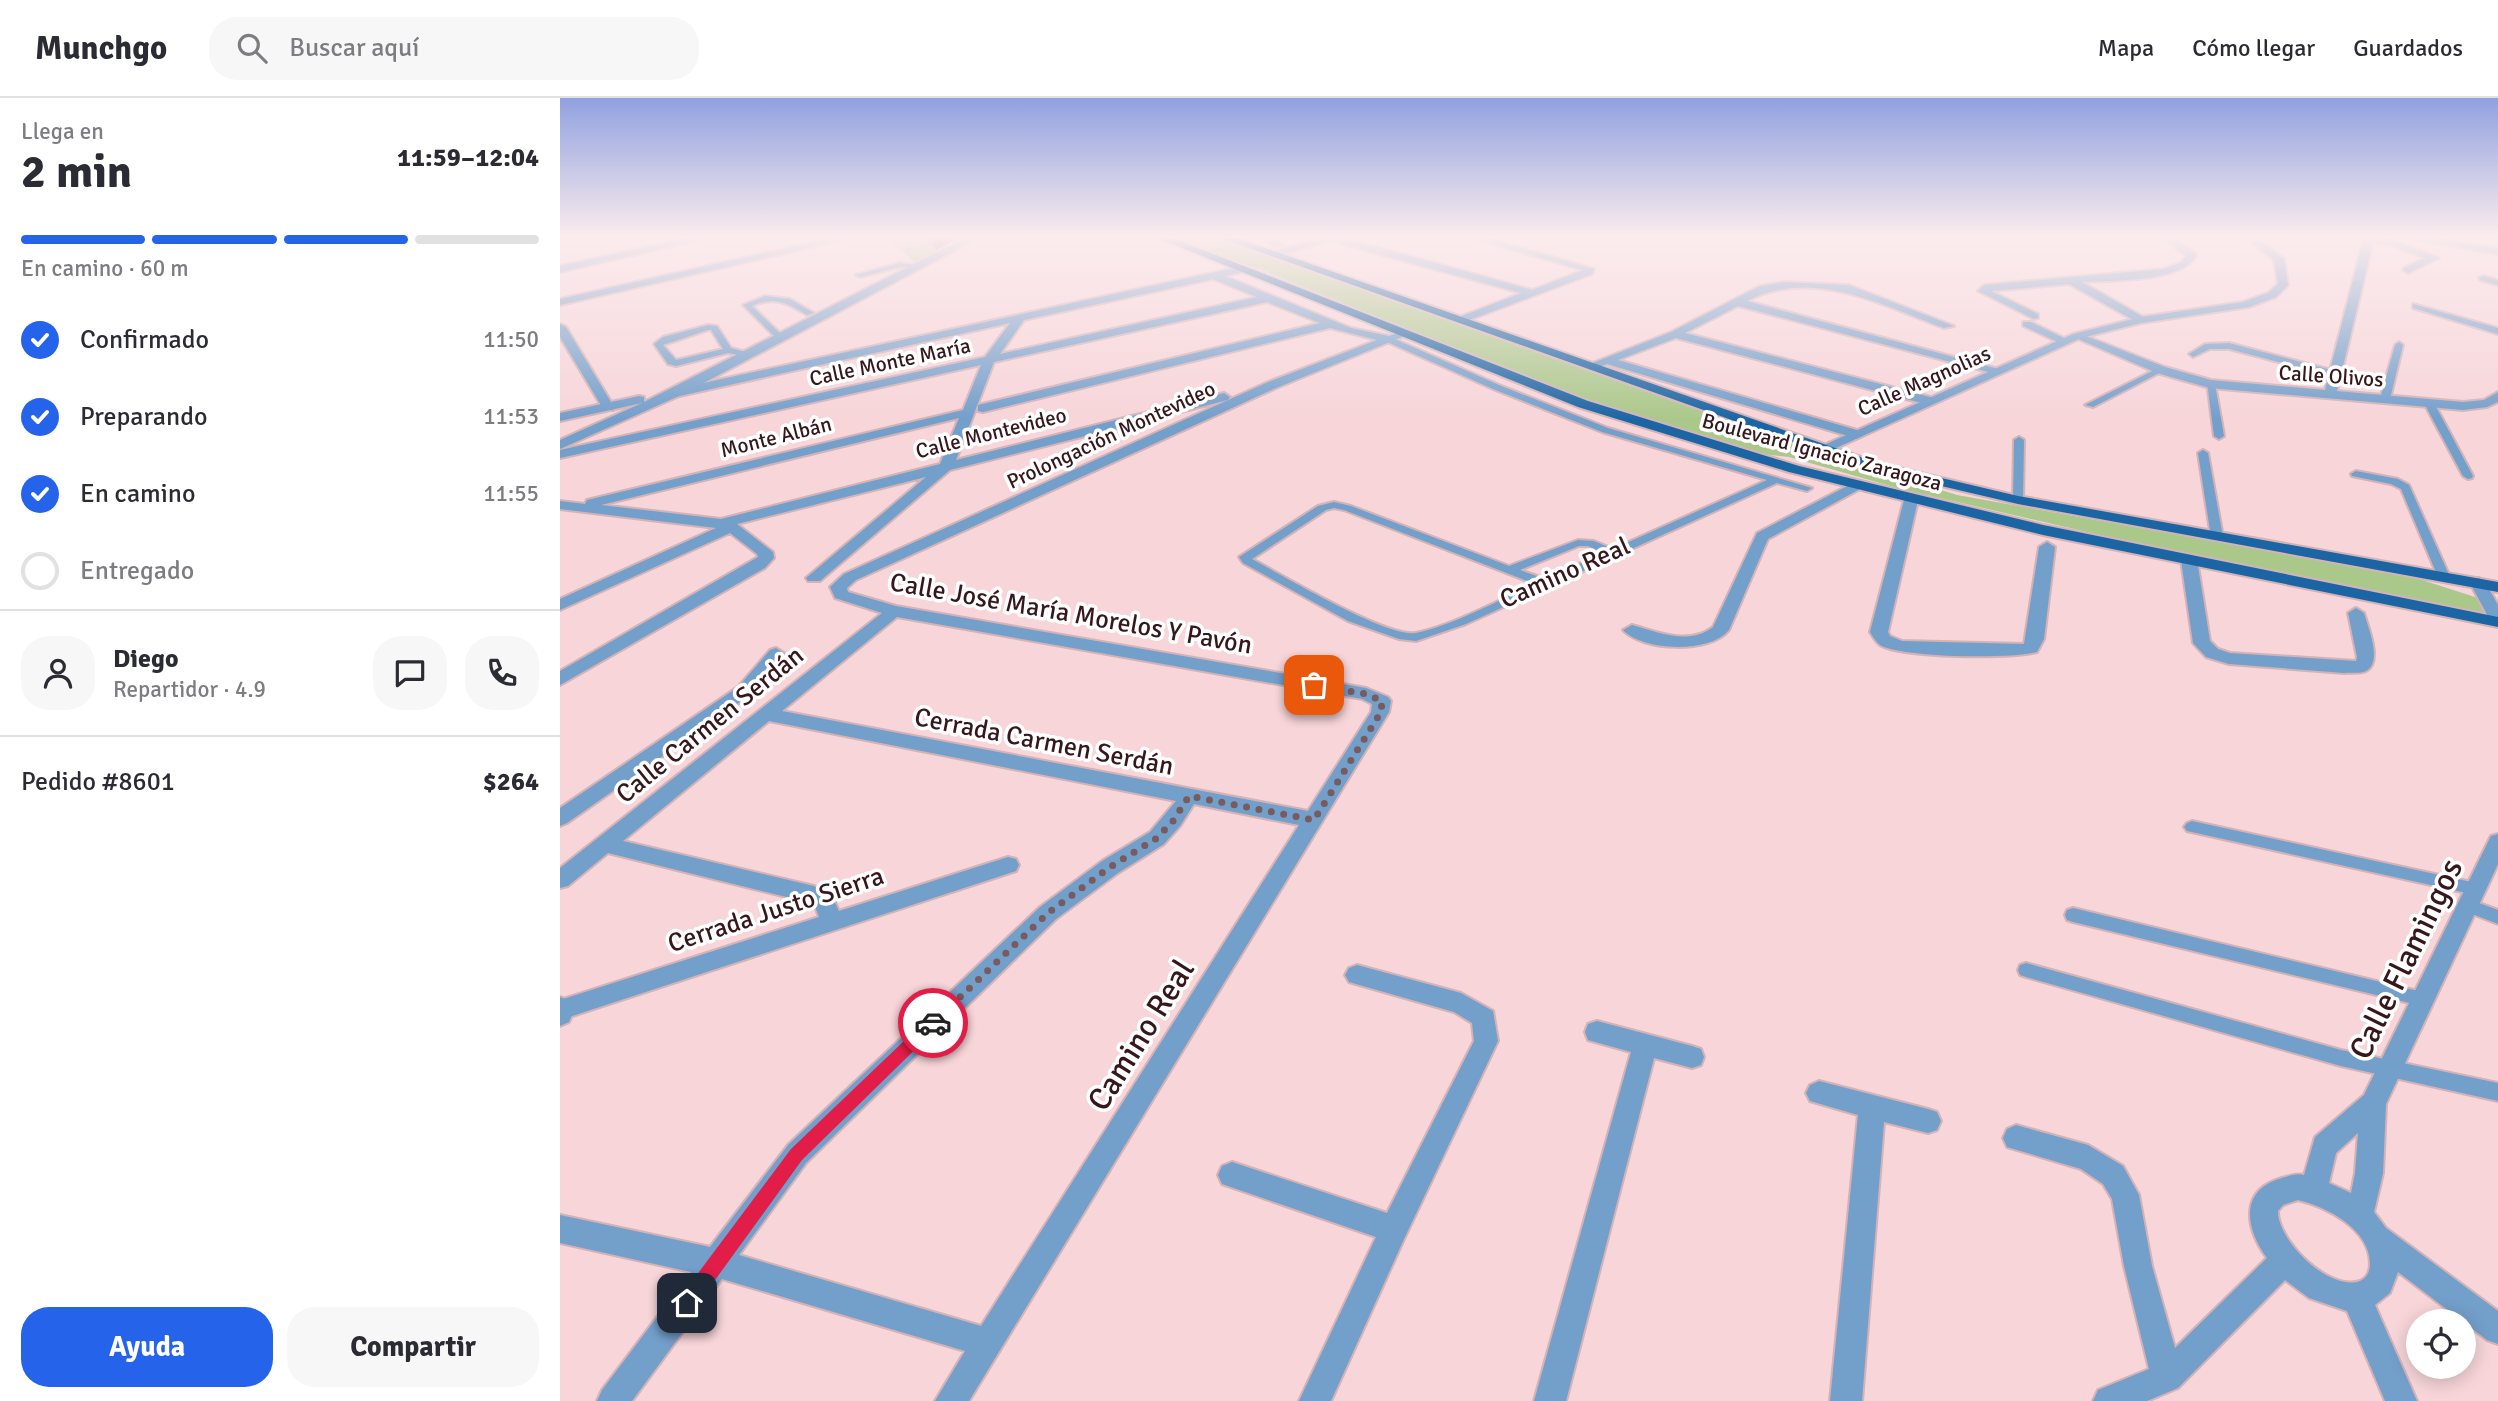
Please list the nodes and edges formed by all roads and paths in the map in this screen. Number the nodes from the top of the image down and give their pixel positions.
1 (579, 298) edge
2 (857, 298) edge
3 (1112, 298) edge
4 (1266, 298) edge
5 (1317, 298) edge
6 (1402, 298) edge
7 (1519, 298) edge
8 (1745, 298) edge
9 (1877, 298) edge
10 (1994, 298) edge
11 (2102, 298) edge
12 (2264, 298) edge
13 (2354, 298) edge
14 (1269, 299) junction
15 (560, 302) edge
16 (1737, 302) junction
17 (2416, 306) dead end
18 (810, 313) dead end
19 (1021, 317) junction
20 (1461, 320) junction
21 (2141, 320) junction
22 (1331, 324) junction
23 (1948, 326) dead end
24 (560, 327) edge
25 (2498, 331) edge
26 (1406, 333) junction
27 (1675, 334) junction
28 (780, 337) junction
29 (1388, 339) junction
30 (2070, 339) junction
31 (2399, 345) dead end
32 (728, 350) junction
33 (2193, 354) dead end
34 (746, 355) junction
35 (989, 360) junction
36 (1606, 360) junction
37 (1591, 366) junction
38 (1996, 370) junction
39 (2161, 370) junction
40 (2336, 374) junction
41 (2210, 384) junction
42 (1272, 385) junction
43 (675, 393) junction
44 (2330, 394) junction
45 (2498, 396) edge
46 (2385, 399) junction
47 (1929, 401) junction
48 (2429, 403) junction
49 (2090, 405) dead end
50 (608, 407) junction
51 (976, 410) junction
52 (560, 417) edge
53 (1854, 434) junction
54 (2219, 436) dead end
55 (2019, 440) dead end
56 (560, 445) edge
57 (1822, 449) junction
58 (2203, 453) dead end
59 (560, 454) edge
60 (947, 466) junction
61 (2356, 474) dead end
62 (2468, 476) dead end
63 (1775, 480) junction
64 (1855, 486) junction
65 (1807, 488) dead end
66 (560, 493) edge
67 (1911, 500) junction
68 (2018, 500) junction
69 (560, 505) edge
70 (592, 507) junction
71 (560, 518) edge
72 (726, 525) junction
73 (2217, 537) junction
74 (2047, 547) dead end
75 (1612, 552) junction
76 (2189, 560) junction
77 (1509, 570) junction
78 (2444, 577) junction
79 (814, 578) dead end
80 (1544, 583) junction
81 (2478, 583) junction
82 (838, 587) joint
83 (2498, 587) edge
84 (560, 606) edge
85 (894, 611) junction
86 (2356, 613) dead end
87 (2498, 621) edge
88 (1632, 630) dead end
89 (776, 654) dead end
90 (560, 679) edge
91 (1382, 701) joint
92 (764, 714) junction
93 (1189, 796) junction
94 (560, 818) edge
95 (1314, 820) junction
96 (2192, 827) dead end
97 (2498, 842) edge
98 (603, 844) junction
99 (1008, 865) dead end
100 (560, 880) edge
101 (2472, 897) junction
102 (2073, 915) dead end
103 (2498, 917) edge
104 (832, 923) junction
105 (2026, 970) dead end
106 (1357, 975) dead end
107 (2422, 999) junction
108 (560, 1010) edge
109 (1597, 1032) dead end
110 (1645, 1044) junction
111 (1692, 1057) dead end
112 (2390, 1069) junction
113 (2498, 1092) edge
114 (1819, 1094) dead end
115 (2373, 1104) junction
116 (1872, 1107) junction
117 (1928, 1121) dead end
118 (2016, 1139) dead end
119 (1231, 1175) dead end
120 (2314, 1189) junction
121 (2368, 1227) junction
122 (560, 1229) edge
123 (1394, 1229) junction
124 (2284, 1261) junction
125 (717, 1263) junction
126 (2356, 1296) junction
127 (2498, 1329) edge
128 (988, 1343) junction
129 (2167, 1377) junction
130 (613, 1401) edge
131 (951, 1401) edge
132 (1315, 1401) edge
133 (1550, 1401) edge
134 (1846, 1401) edge
135 (2109, 1401) edge
136 (2401, 1401) edge

1 - 15 street
2 - 28 street
3 - 19 street
4 - 14 street
5 - 26 main road, Boulevard Ignacio Zaragoza
6 - 20 main road, Boulevard Ignacio Zaragoza
7 - 20 street
8 - 16 street
9 - 23 street
10 - 30 street
11 - 21 street
12 - 21 street
13 - 40 street
14 - 22 street
14 - 35 street, Calle Monte María
16 - 27 street
16 - 38 street
17 - 25 lane
18 - 28 lane
19 - 35 street
19 - 43 street
20 - 37 main road, Boulevard Ignacio Zaragoza
21 - 30 street
22 - 29 street
22 - 51 street, Monte Albán
24 - 50 street
26 - 29 street, Prolongación Montevideo
26 - 64 main road, Boulevard Ignacio Zaragoza
27 - 36 street
27 - 47 street
28 - 34 street
29 - 42 street, Prolongación Montevideo
29 - 63 lane
30 - 38 street, Calle Magnolias
30 - 39 street
31 - 46 lane
32 - 32 lane
32 - 34 lane
33 - 40 lane
34 - 43 street
35 - 51 street
35 - 59 street, Calle Monte María
36 - 37 street
36 - 53 street
37 - 57 main road, Boulevard Ignacio Zaragoza
38 - 47 street, Calle Magnolias
39 - 41 street, Calle Olivos
39 - 49 lane
40 - 44 street
41 - 44 street, Calle Olivos
41 - 54 lane
42 - 60 street, Calle Montevideo
42 - 82 street, Prolongación Montevideo
43 - 50 street
43 - 56 street
44 - 46 street, Calle Olivos
45 - 48 street, Calle Olivos
46 - 48 street, Calle Olivos
47 - 53 street, Calle Magnolias
48 - 62 lane
50 - 52 street
51 - 60 street
51 - 70 street, Monte Albán
53 - 57 street, Calle Magnolias
55 - 68 lane
57 - 68 main road, Boulevard Ignacio Zaragoza
58 - 73 lane
60 - 72 street, Calle Montevideo
60 - 79 street
61 - 78 lane
63 - 65 lane
63 - 75 lane, Camino Real
64 - 67 main road, Boulevard Ignacio Zaragoza
64 - 88 street
66 - 70 street
67 - 74 street
67 - 76 main road, Boulevard Ignacio Zaragoza
68 - 73 main road, Boulevard Ignacio Zaragoza
69 - 70 street
70 - 71 street
70 - 72 street
72 - 84 street
72 - 90 street
73 - 78 main road, Boulevard Ignacio Zaragoza
75 - 77 lane
75 - 80 lane, Camino Real
76 - 86 street
76 - 87 main road, Boulevard Ignacio Zaragoza
77 - 80 lane
77 - 80 lane, Camino Real
78 - 81 main road, Boulevard Ignacio Zaragoza
81 - 83 main road, Boulevard Ignacio Zaragoza
81 - 87 street
82 - 85 street, Calle José María Morelos Y Pavón
85 - 91 street, Calle José María Morelos Y Pavón
85 - 92 street, Calle Carmen Serdán
89 - 94 street
91 - 95 street, Camino Real
92 - 93 street, Cerrada Carmen Serdán
92 - 98 street, Calle Carmen Serdán
93 - 95 street, Cerrada Carmen Serdán
93 - 125 street
95 - 128 street, Camino Real
96 - 101 lane
97 - 101 street, Calle Flamingos
98 - 100 street, Calle Carmen Serdán
98 - 104 street
99 - 104 street, Cerrada Justo Sierra
101 - 103 lane
101 - 107 street, Calle Flamingos
102 - 107 lane
104 - 108 street, Cerrada Justo Sierra
105 - 112 lane
106 - 123 street
107 - 112 street, Calle Flamingos
109 - 110 street
110 - 111 street
110 - 133 street
112 - 113 lane
112 - 115 street, Calle Flamingos
114 - 116 street
115 - 120 street
115 - 121 street
116 - 117 street
116 - 134 street
118 - 129 street
119 - 123 street
120 - 121 street
120 - 124 street
121 - 126 street
121 - 127 street
122 - 125 street
123 - 132 street
124 - 126 street
124 - 129 street
125 - 128 street
125 - 130 street
126 - 136 street
128 - 131 street, Camino Real
129 - 135 street

